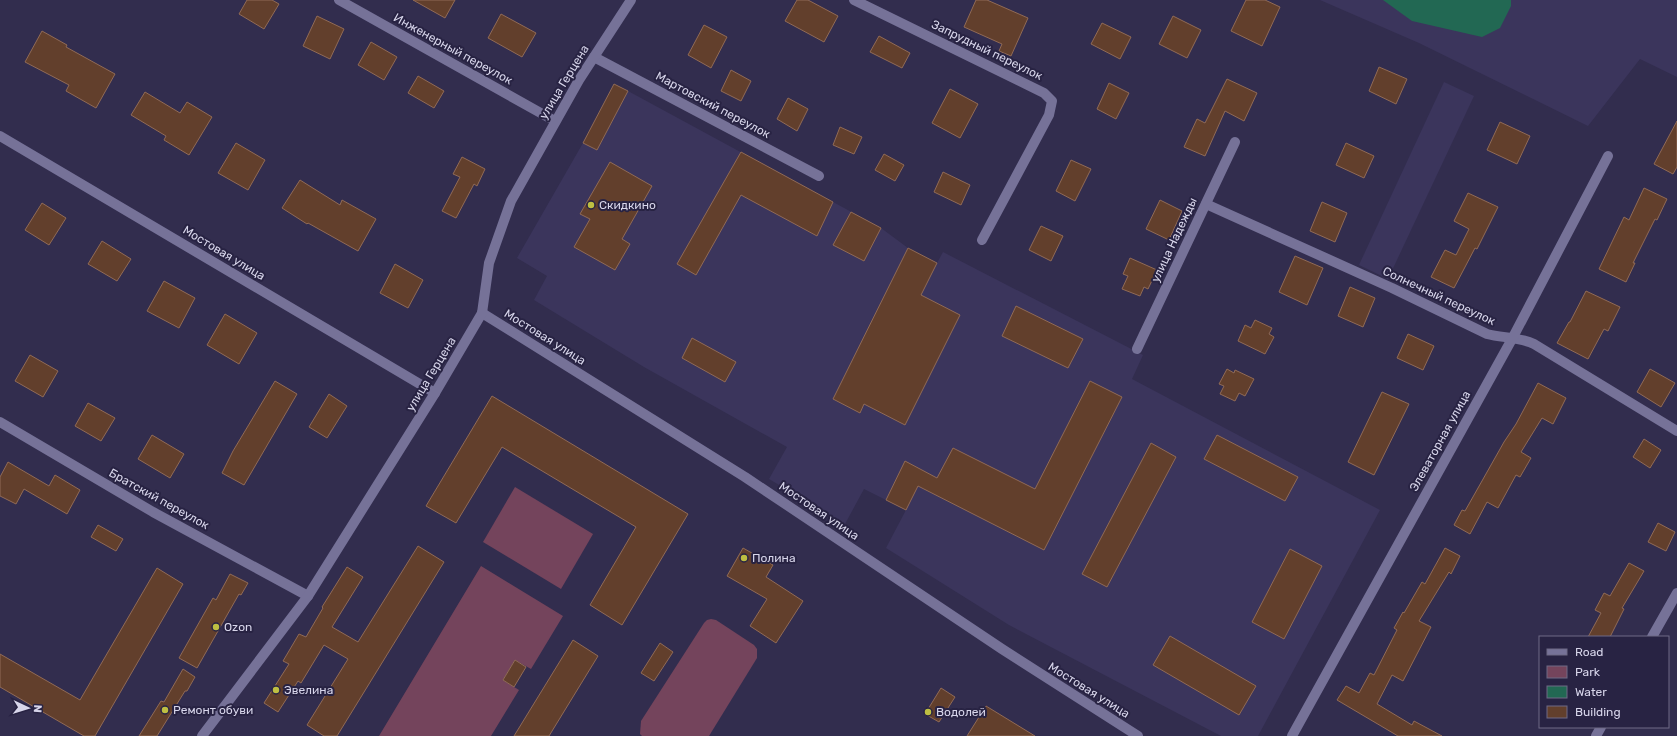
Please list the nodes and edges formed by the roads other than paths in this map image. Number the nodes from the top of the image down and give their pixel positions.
1 (339, 0) edge
2 (631, 0) edge
3 (854, 0) edge
4 (594, 57) junction
5 (555, 121) junction
6 (0, 136) edge
7 (1235, 142) dead end
8 (1608, 156) dead end
9 (819, 176) dead end
10 (1206, 204) junction
11 (982, 240) dead end
12 (482, 313) junction
13 (1512, 339) junction
14 (1136, 349) dead end
15 (435, 393) junction
16 (0, 422) edge
17 (1677, 431) edge
18 (1677, 593) edge
19 (308, 596) junction
20 (1653, 636) edge
21 (202, 736) edge
22 (1138, 736) edge
23 (1292, 736) edge

1 - 5 street, Инженерный переулок
2 - 4 street, улица Герцена
3 - 11 street, Запрудный переулок
4 - 5 street, улица Герцена
4 - 9 street, Мартовский переулок
5 - 12 street, улица Герцена
6 - 15 street, Мостовая улица
7 - 10 street, улица Надежды
8 - 13 street, Элеваторная улица
10 - 13 street, Солнечный переулок
10 - 14 street, улица Надежды
12 - 15 street, улица Герцена
12 - 22 street, Мостовая улица
13 - 17 street, Солнечный переулок
13 - 23 street, Элеваторная улица
15 - 19 street, улица Герцена
16 - 19 street, Братский переулок
18 - 20 street
19 - 21 street, улица Герцена

